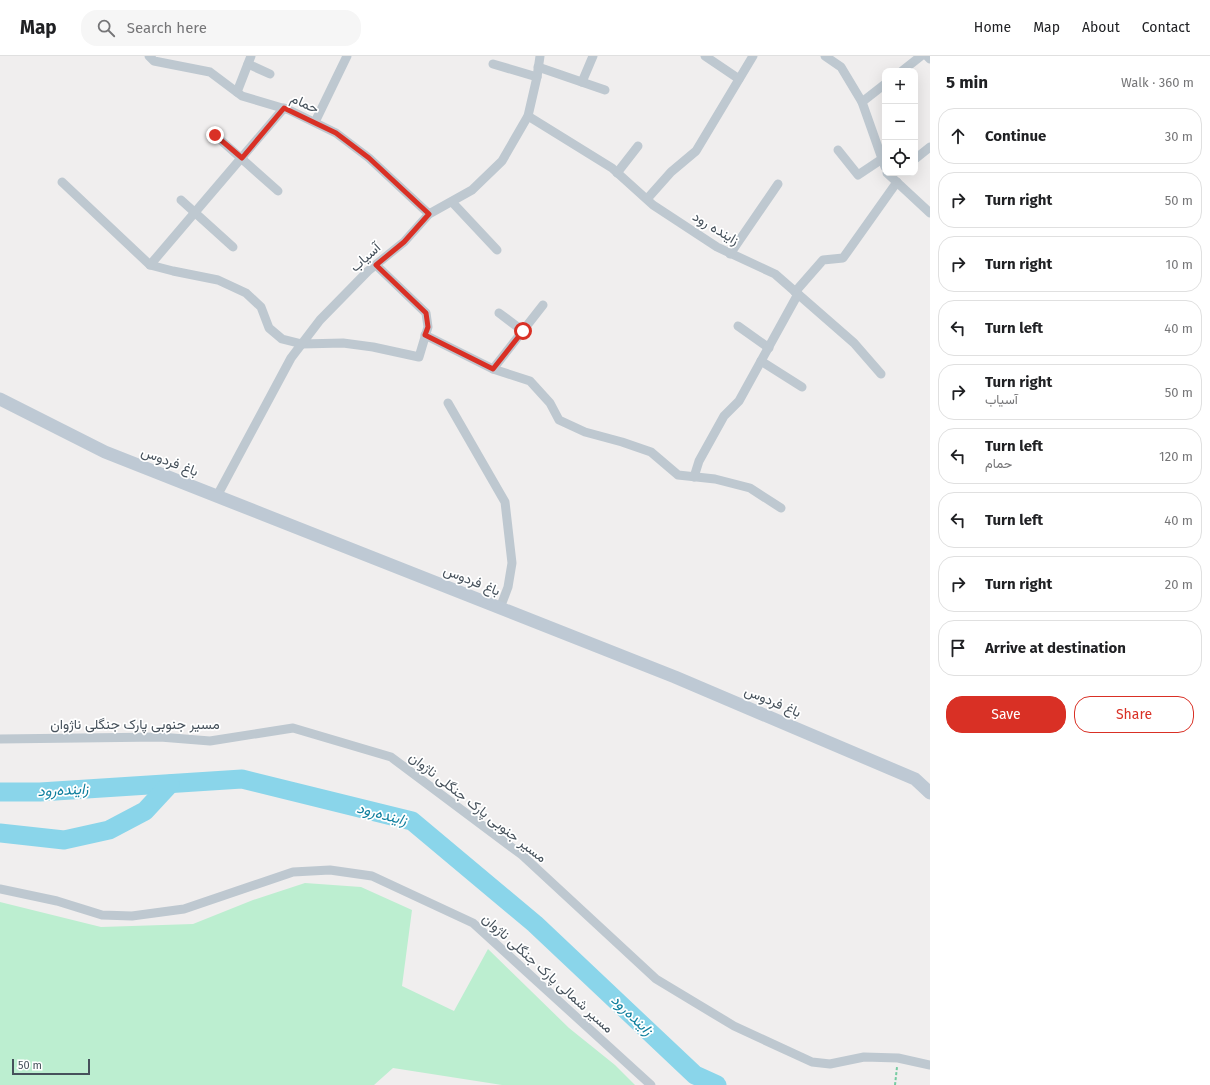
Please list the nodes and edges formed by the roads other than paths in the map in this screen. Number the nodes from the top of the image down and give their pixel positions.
1 (149, 56) edge
2 (347, 56) edge
3 (540, 56) edge
4 (593, 56) edge
5 (705, 56) edge
6 (753, 56) edge
7 (825, 56) edge
8 (921, 56) edge
9 (927, 56) edge
10 (930, 59) edge
11 (250, 60) edge
12 (493, 64) dead end
13 (538, 67) junction
14 (906, 68) edge
15 (270, 74) dead end
16 (537, 77) junction
17 (739, 79) junction
18 (582, 82) junction
19 (882, 86) edge
20 (605, 90) dead end
21 (237, 92) junction
22 (862, 102) junction
23 (284, 108) junction
24 (528, 116) junction
25 (315, 122) junction
26 (215, 135) dead end
27 (638, 146) dead end
28 (930, 147) edge
29 (838, 150) dead end
30 (882, 157) edge
31 (918, 157) edge
32 (242, 158) junction
33 (882, 164) edge
34 (617, 173) junction
35 (894, 177) edge
36 (62, 182) dead end
37 (778, 184) dead end
38 (278, 191) dead end
39 (647, 199) junction
40 (181, 200) dead end
41 (452, 202) junction
42 (929, 211) edge
43 (195, 212) junction
44 (429, 214) junction
45 (233, 247) dead end
46 (497, 250) dead end
47 (730, 254) junction
48 (150, 265) junction
49 (376, 265) junction
50 (796, 293) junction
51 (543, 305) dead end
52 (499, 312) dead end
53 (738, 326) dead end
54 (523, 331) junction
55 (425, 335) junction
56 (302, 344) junction
57 (768, 348) junction
58 (761, 361) junction
59 (493, 369) junction
60 (881, 374) dead end
61 (802, 387) dead end
62 (0, 399) edge
63 (448, 403) dead end
64 (694, 477) junction
65 (217, 496) junction
66 (780, 508) dead end
67 (500, 608) junction
68 (0, 740) edge
69 (930, 793) edge
70 (0, 890) edge
71 (930, 1065) edge
72 (651, 1085) edge

1 - 21 street, حمام
2 - 25 street
3 - 13 street, آسیاب
4 - 18 street
5 - 17 street
6 - 17 street
7 - 22 street
8 - 14 street
9 - 10 street
11 - 15 street
11 - 21 street
12 - 16 street
13 - 16 street, آسیاب
13 - 18 street
16 - 24 street, آسیاب
17 - 39 street
18 - 20 street
19 - 22 street
21 - 23 street, حمام
22 - 30 street
23 - 25 street, حمام
23 - 32 street
24 - 34 street, زاینده رود
24 - 41 street, آسیاب
25 - 44 street, حمام
26 - 32 street
27 - 34 street
28 - 31 street
29 - 33 street
32 - 38 street
32 - 43 street
34 - 39 street, زاینده رود
35 - 42 street
35 - 50 street
36 - 48 street
37 - 47 street
39 - 47 street, زاینده رود
40 - 43 street
41 - 44 street, آسیاب
41 - 46 street
43 - 45 street
43 - 48 street
44 - 49 street, آسیاب
47 - 50 street, زاینده رود
48 - 56 street
49 - 55 street
49 - 56 street, آسیاب
50 - 57 street
50 - 60 street, زاینده رود
51 - 54 street
52 - 54 street
53 - 57 street
54 - 59 street
55 - 56 street
55 - 59 street
56 - 65 street, آسیاب
57 - 58 street
58 - 61 street
58 - 64 street
59 - 64 street
62 - 65 street, باغ فردوس
63 - 67 street
64 - 66 street
65 - 67 street, باغ فردوس
67 - 69 street, باغ فردوس
68 - 71 street, مسیر جنوبی پارک جنگلی ناژوان
70 - 72 street, مسیر شمالی پارک جنگلی ناژوان

